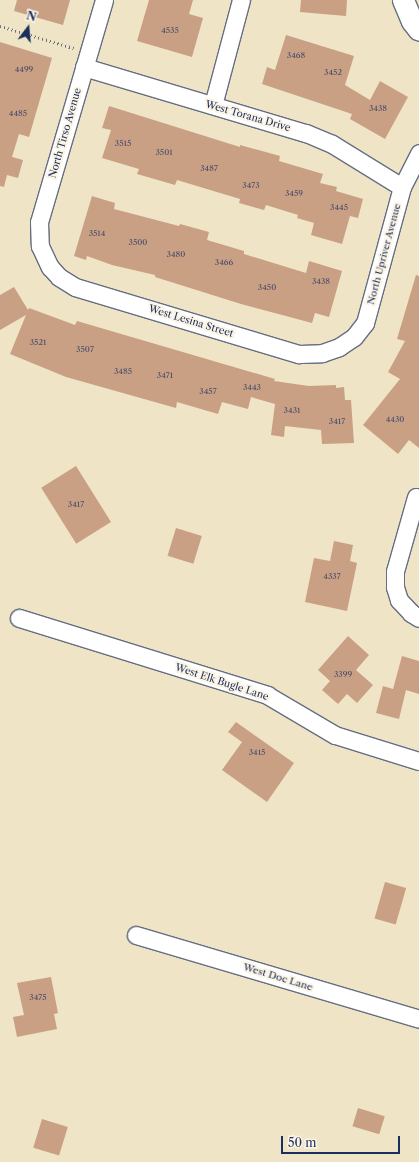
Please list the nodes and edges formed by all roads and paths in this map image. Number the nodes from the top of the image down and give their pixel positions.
1 (104, 0) edge
2 (242, 0) edge
3 (403, 0) edge
4 (0, 26) edge
5 (419, 30) edge
6 (74, 48) dead end
7 (84, 67) junction
8 (213, 105) junction
9 (419, 153) edge
10 (402, 188) junction
11 (50, 267) joint
12 (339, 347) joint
13 (416, 497) dead end
14 (19, 618) dead end
15 (419, 618) edge
16 (419, 761) edge
17 (136, 935) dead end
18 (419, 1019) edge

1 - 7 street, North Tirso Avenue
2 - 8 street
3 - 5 street
4 - 6 path
7 - 8 street, West Torana Drive
7 - 11 street, North Tirso Avenue
8 - 10 street, West Torana Drive
9 - 10 street, North Upriver Avenue
10 - 12 street, North Upriver Avenue
11 - 12 street, West Lesina Street
13 - 15 street
14 - 16 street, West Elk Bugle Lane
17 - 18 street, West Doc Lane

